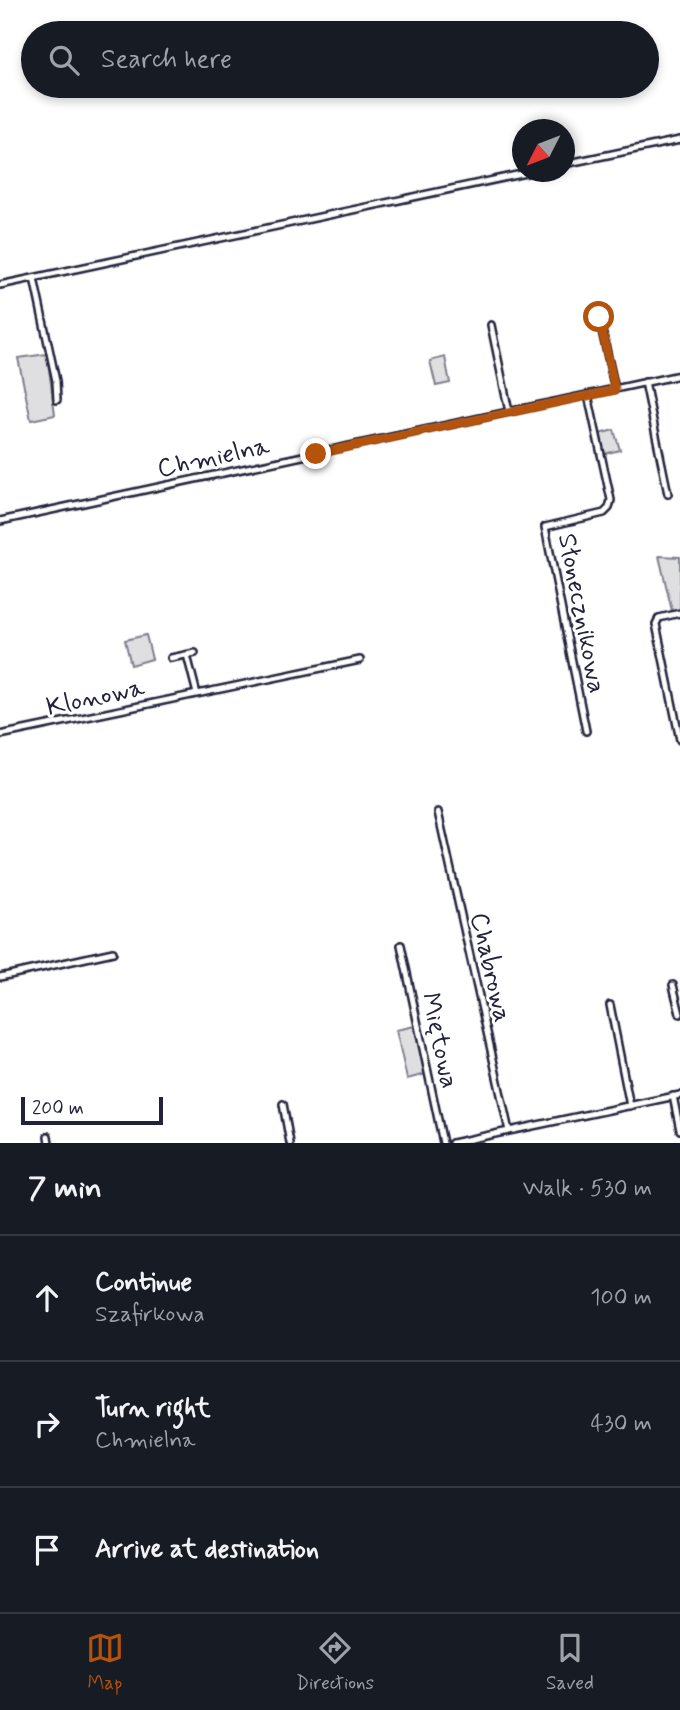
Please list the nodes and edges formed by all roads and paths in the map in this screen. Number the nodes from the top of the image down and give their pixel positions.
1 (680, 140) edge
2 (575, 162) edge
3 (512, 176) edge
4 (34, 278) junction
5 (0, 285) edge
6 (599, 317) dead end
7 (491, 325) dead end
8 (680, 376) edge
9 (645, 382) junction
10 (615, 390) junction
11 (588, 395) junction
12 (57, 400) dead end
13 (509, 412) junction
14 (667, 494) dead end
15 (0, 522) edge
16 (680, 613) edge
17 (195, 653) dead end
18 (187, 655) junction
19 (171, 658) dead end
20 (360, 660) dead end
21 (197, 694) junction
22 (586, 731) dead end
23 (0, 735) edge
24 (680, 740) edge
25 (438, 812) dead end
26 (401, 945) dead end
27 (113, 952) dead end
28 (0, 977) edge
29 (673, 985) dead end
30 (610, 1005) dead end
31 (680, 1014) edge
32 (676, 1096) edge
33 (283, 1104) dead end
34 (630, 1105) junction
35 (680, 1130) edge
36 (509, 1131) junction
37 (290, 1143) edge
38 (443, 1143) edge
39 (452, 1143) edge

1 - 2 street
3 - 4 street
4 - 5 street
4 - 12 street
6 - 10 street
7 - 13 street
8 - 9 street, Chmielna
9 - 10 street, Chmielna
9 - 14 street
10 - 11 street, Chmielna
11 - 13 street, Chmielna
11 - 22 street, Słonecznikowa
13 - 15 street, Chmielna
16 - 24 street
17 - 18 street, Klonowa
18 - 19 street, Klonowa
18 - 21 street
20 - 21 street, Klonowa
21 - 23 street, Klonowa
25 - 36 street, Chabrowa
26 - 38 street, Miętowa
27 - 28 street
29 - 31 street
30 - 34 street
32 - 34 street
32 - 35 street
33 - 37 street
34 - 36 street
36 - 39 street

